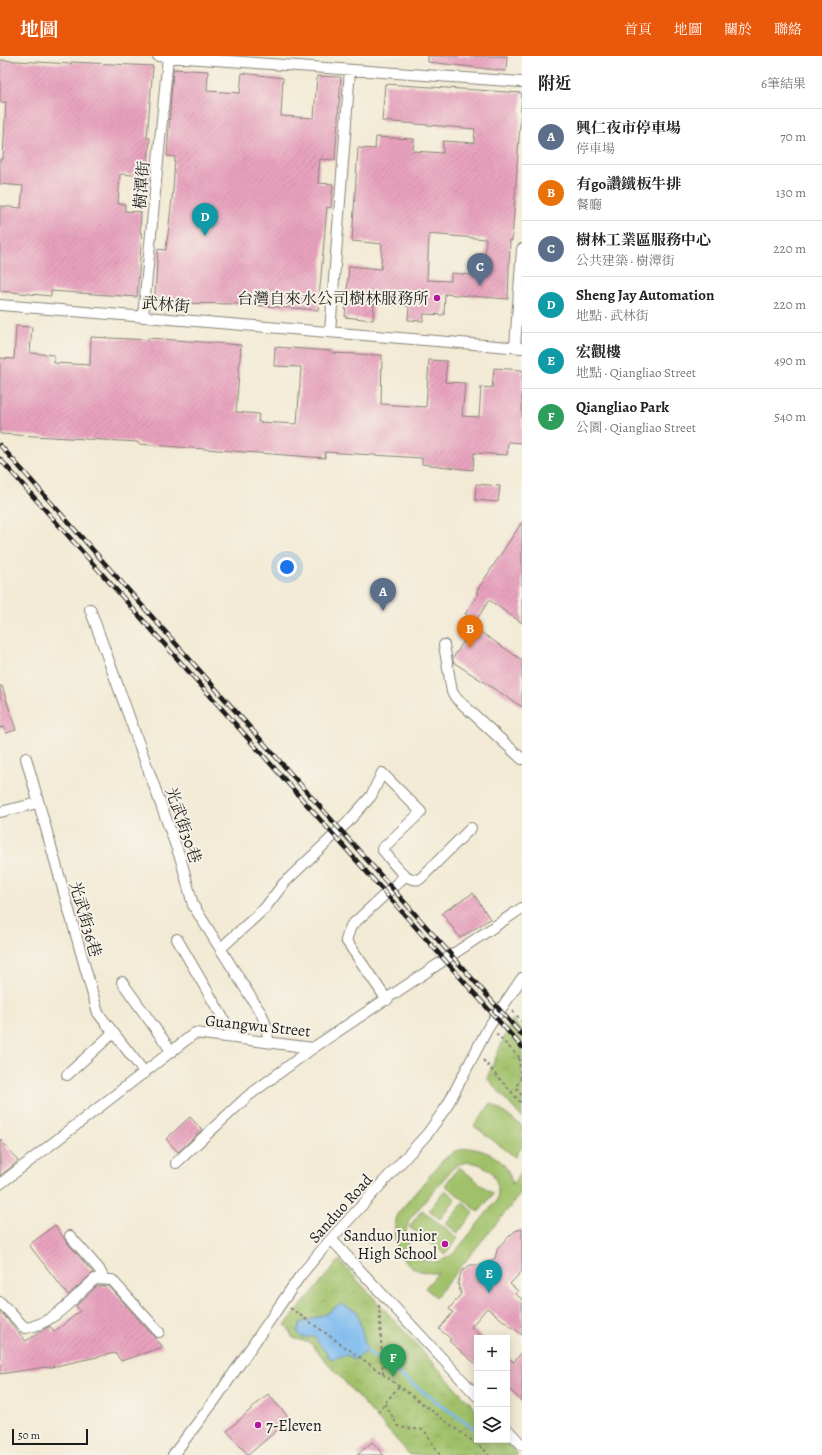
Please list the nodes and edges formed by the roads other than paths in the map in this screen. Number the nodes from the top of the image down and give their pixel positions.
1 (163, 56) edge
2 (350, 70) junction
3 (522, 82) edge
4 (522, 249) edge
5 (0, 305) edge
6 (143, 317) junction
7 (330, 332) junction
8 (518, 348) edge
9 (90, 609) dead end
10 (444, 645) dead end
11 (26, 758) dead end
12 (522, 758) edge
13 (38, 803) junction
14 (0, 812) edge
15 (471, 828) dead end
16 (406, 876) junction
17 (522, 908) edge
18 (177, 938) dead end
19 (221, 948) junction
20 (522, 978) edge
21 (122, 982) dead end
22 (387, 1000) junction
23 (113, 1033) junction
24 (234, 1037) junction
25 (268, 1042) junction
26 (312, 1048) junction
27 (172, 1052) junction
28 (145, 1073) junction
29 (67, 1075) dead end
30 (176, 1163) dead end
31 (0, 1184) edge
32 (70, 1236) dead end
33 (331, 1239) junction
34 (104, 1279) junction
35 (0, 1302) edge
36 (159, 1332) dead end
37 (474, 1393) edge
38 (510, 1432) edge
39 (522, 1445) edge
40 (173, 1455) edge

1 - 2 street, 樹潭街
1 - 6 street, 樹潭街
2 - 3 street, 樹潭街
2 - 7 street
4 - 8 street
5 - 6 street, 武林街
6 - 7 street, 武林街
7 - 8 street, 武林街
9 - 19 street, 光武街30巷
10 - 12 street
11 - 13 street, 光武街36巷
13 - 14 street
13 - 23 street, 光武街36巷
15 - 16 street
16 - 19 street
16 - 22 street
17 - 22 street, Guangwu Street
18 - 24 street
19 - 25 street, 光武街30巷
20 - 33 street, Sanduo Road
21 - 27 street
22 - 26 street, Guangwu Street
23 - 28 street, 光武街36巷
23 - 29 street
24 - 25 street, Guangwu Street
24 - 27 street, Guangwu Street
25 - 26 street, Guangwu Street
26 - 30 street
27 - 28 street, Guangwu Street
28 - 31 street, Guangwu Street
32 - 34 street
33 - 37 street
33 - 40 street, Sanduo Road
34 - 35 street
34 - 36 street
38 - 39 street

